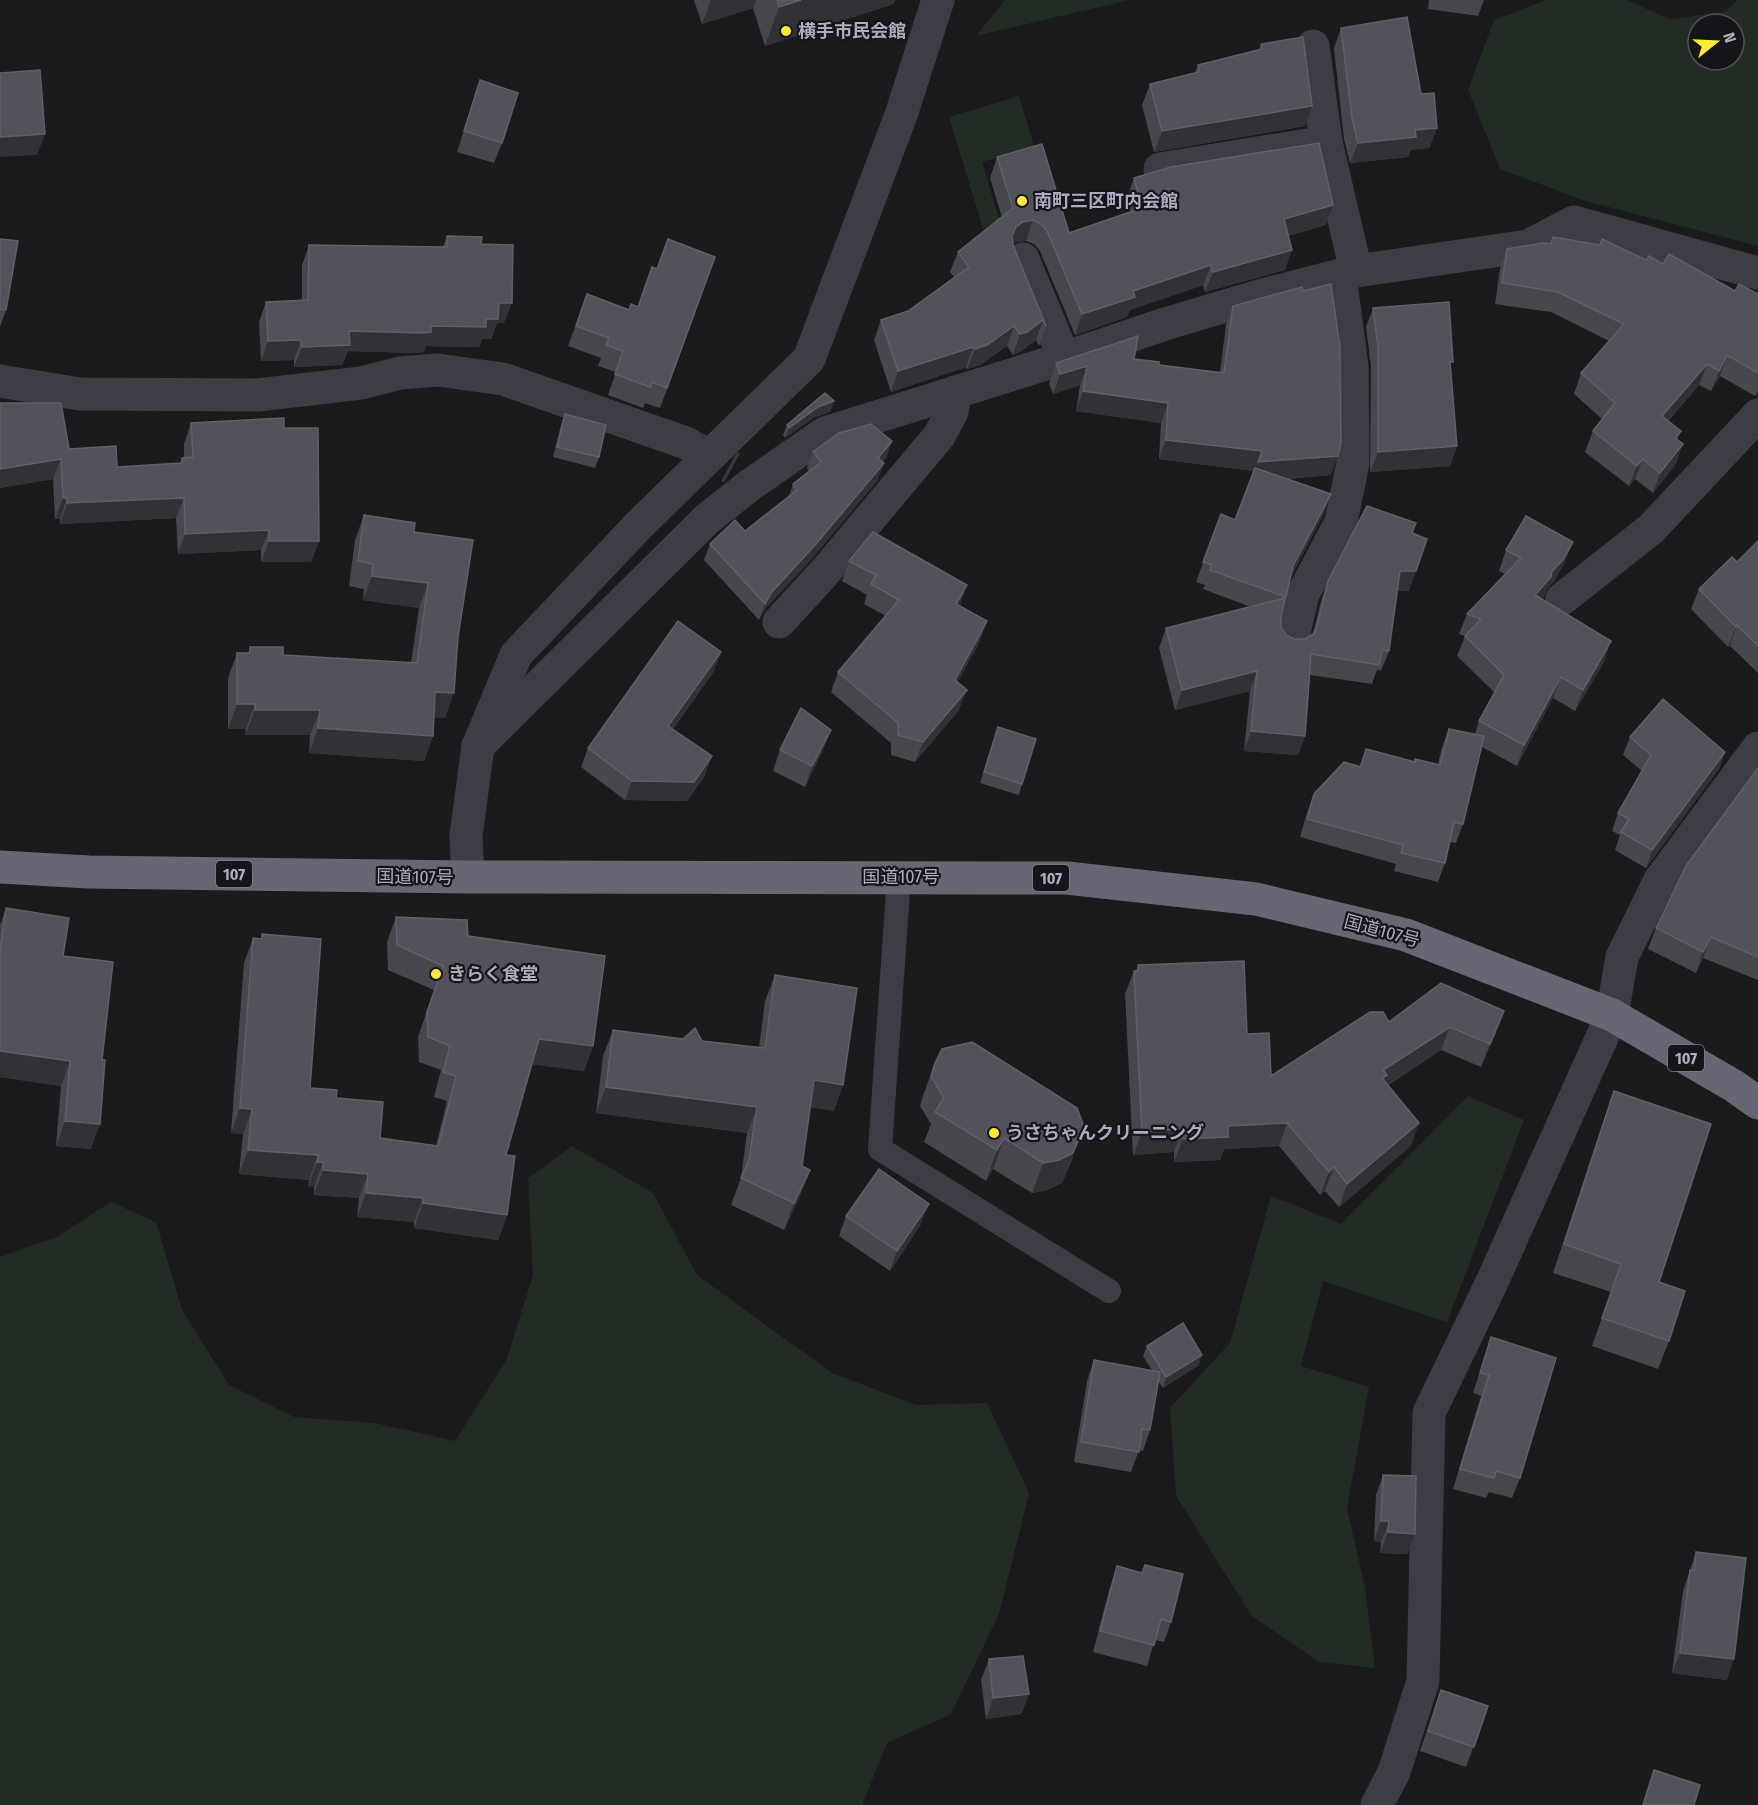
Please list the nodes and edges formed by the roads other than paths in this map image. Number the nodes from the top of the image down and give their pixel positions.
1 (938, 0) edge
2 (1313, 46) dead end
3 (1326, 142) junction
4 (1160, 169) edge
5 (1023, 260) dead end
6 (1348, 273) junction
7 (1758, 273) edge
8 (1064, 358) junction
9 (0, 381) edge
10 (955, 392) junction
11 (1758, 416) edge
12 (686, 443) tunnel mouth
13 (1562, 599) dead end
14 (779, 622) dead end
15 (1292, 641) edge
16 (478, 746) junction
17 (1758, 748) edge
18 (0, 867) edge
19 (899, 877) junction
20 (468, 878) junction
21 (1612, 1015) junction
22 (1758, 1103) edge
23 (1108, 1291) dead end
24 (1377, 1805) edge

1 - 16 street
2 - 3 street
3 - 4 street
3 - 6 street
5 - 8 street
6 - 7 street
6 - 8 street
6 - 15 street
8 - 10 street
9 - 12 street
10 - 14 street
10 - 16 street
11 - 13 street
16 - 20 street
17 - 21 street
18 - 20 highway, 国道107号 / 107
19 - 20 highway, 国道107号 / 107
19 - 21 highway, 国道107号 / 107
19 - 23 lane
21 - 22 highway, 国道107号 / 107
21 - 24 street

